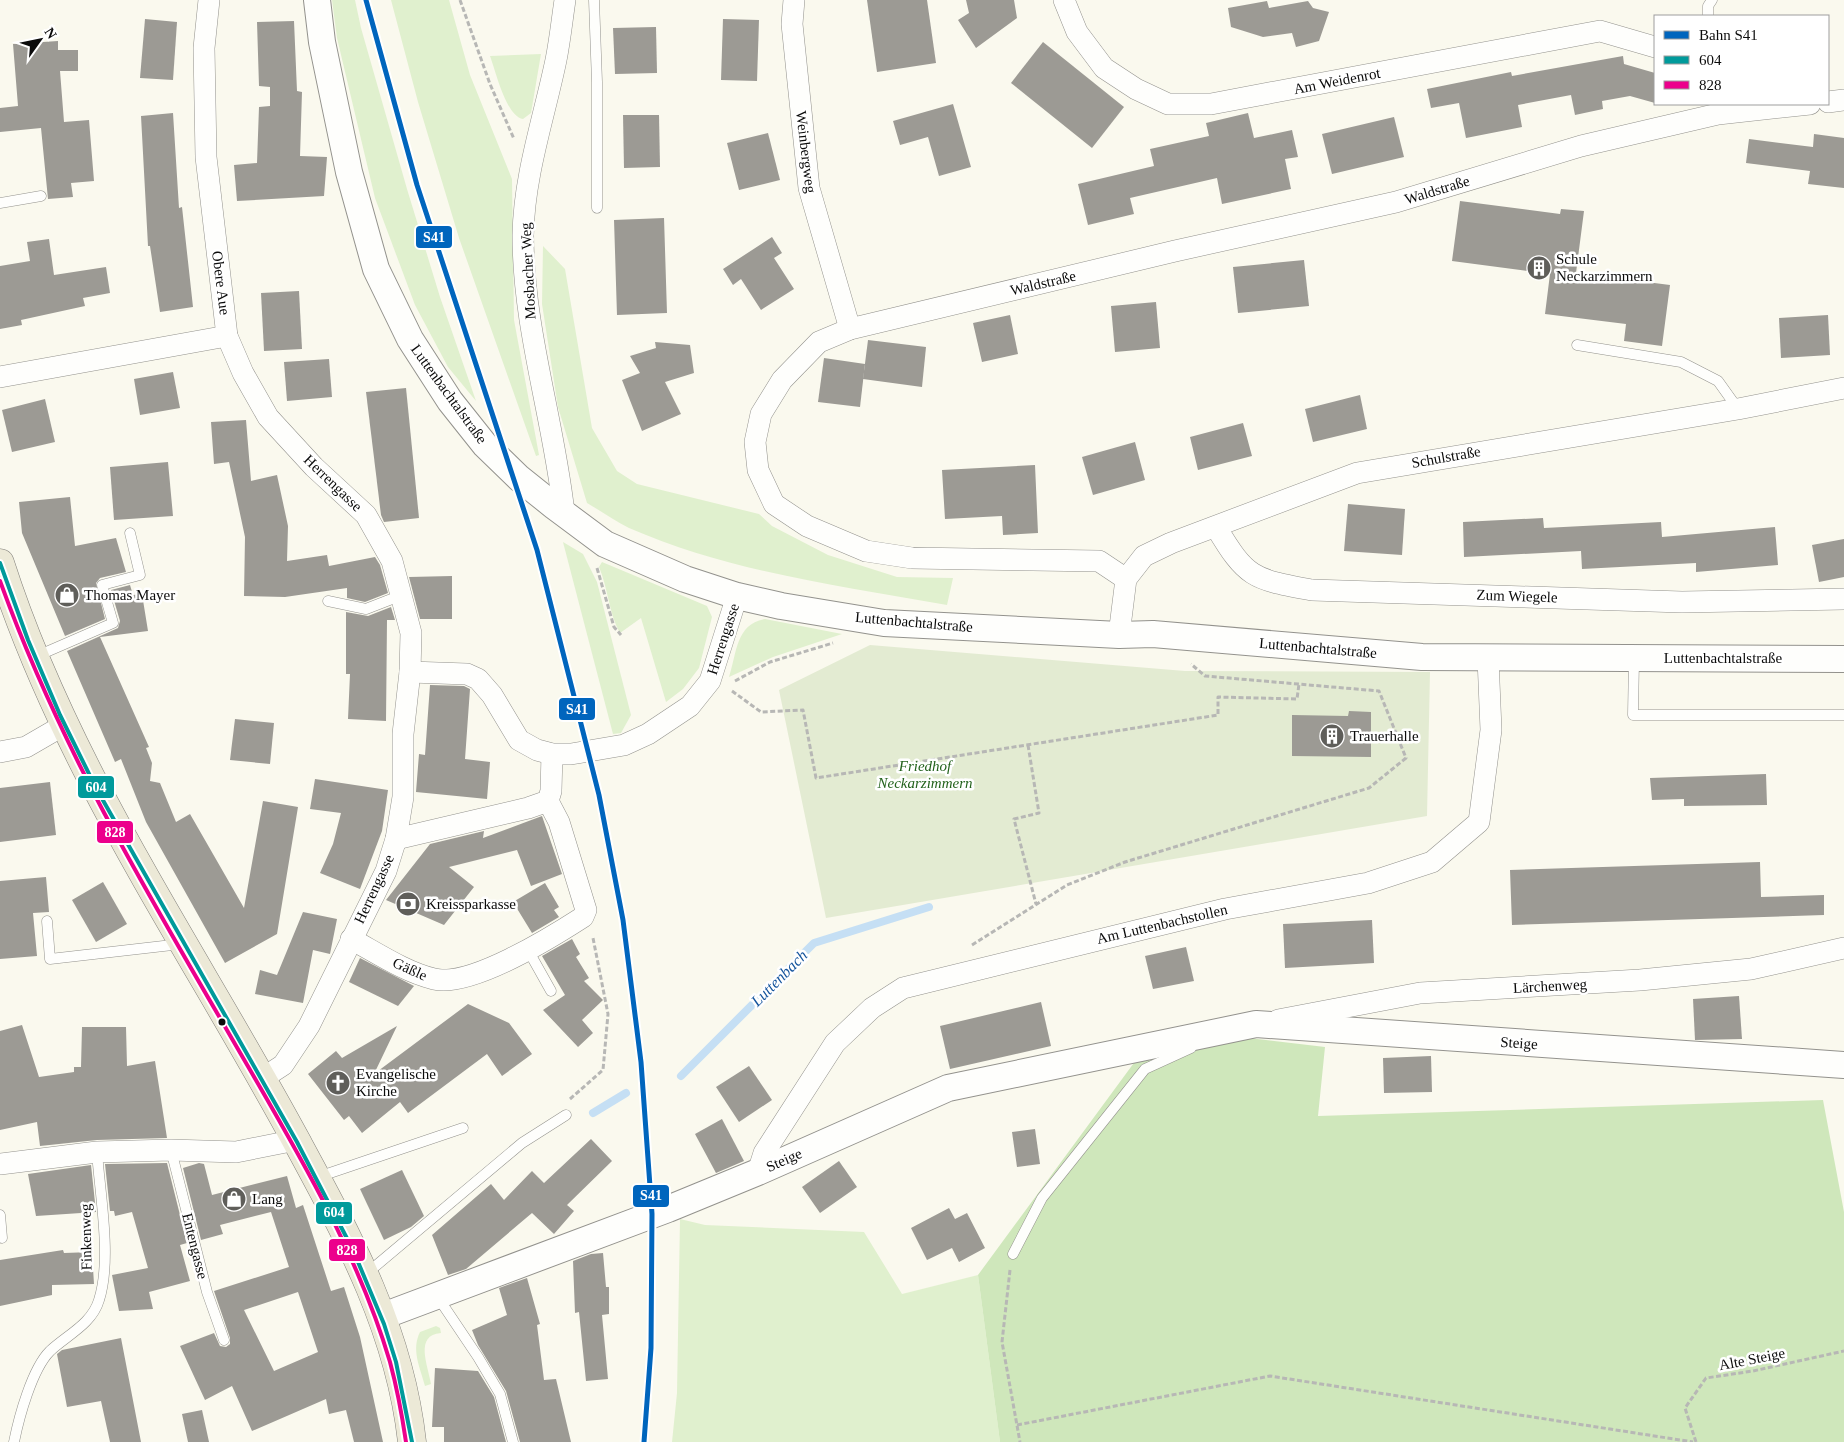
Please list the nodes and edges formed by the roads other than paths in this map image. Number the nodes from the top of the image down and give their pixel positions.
1 (209, 0) edge
2 (316, 0) edge
3 (565, 0) edge
4 (594, 0) edge
5 (794, 0) edge
6 (1064, 0) edge
7 (1712, 0) edge
8 (1708, 15) edge
9 (1654, 47) edge
10 (1844, 100) edge
11 (1829, 102) edge
12 (1779, 105) edge
13 (1716, 107) edge
14 (41, 196) dead end
15 (0, 203) edge
16 (597, 208) dead end
17 (850, 329) junction
18 (227, 336) junction
19 (1577, 345) dead end
20 (0, 376) edge
21 (1844, 388) edge
22 (1738, 409) junction
23 (559, 510) junction
24 (1216, 527) junction
25 (130, 533) dead end
26 (0, 564) edge
27 (1126, 579) junction
28 (402, 595) junction
29 (737, 596) junction
30 (1844, 599) edge
31 (328, 601) dead end
32 (1119, 635) junction
33 (34, 658) junction
34 (1488, 658) junction
35 (1634, 658) junction
36 (1844, 659) edge
37 (410, 672) junction
38 (1844, 716) edge
39 (64, 725) junction
40 (0, 752) edge
41 (562, 754) junction
42 (548, 801) junction
43 (396, 839) junction
44 (47, 921) dead end
45 (351, 939) junction
46 (185, 944) junction
47 (1844, 948) edge
48 (528, 950) junction
49 (551, 991) dead end
50 (1256, 1024) junction
51 (1194, 1035) junction
52 (1844, 1065) edge
53 (264, 1078) junction
54 (566, 1115) road end
55 (463, 1128) dead end
56 (296, 1140) junction
57 (171, 1150) junction
58 (97, 1152) junction
59 (0, 1164) edge
60 (758, 1172) junction
61 (317, 1178) junction
62 (0, 1215) edge
63 (2, 1238) dead end
64 (1013, 1254) road end
65 (365, 1274) junction
66 (437, 1296) junction
67 (383, 1316) junction
68 (224, 1340) dead end
69 (14, 1442) edge
70 (412, 1442) edge
71 (513, 1442) edge

1 - 18 street, Obere Aue
2 - 23 street, Luttenbachtalstraße
3 - 23 street, Mosbacher Weg
4 - 16 lane
5 - 17 street, Weinbergweg
6 - 9 street, Am Weidenrot
7 - 8 lane
10 - 11 street
12 - 13 street, Waldstraße
13 - 17 street, Waldstraße
14 - 15 lane
17 - 27 street, Waldstraße
18 - 20 street, Obere Aue
18 - 28 street, Herrengasse
19 - 22 lane
21 - 22 street, Schulstraße
22 - 24 street, Schulstraße
23 - 29 street, Luttenbachtalstraße
24 - 27 street, Schulstraße
24 - 30 street, Zum Wiegele
25 - 33 lane
26 - 33 main road
27 - 32 street
28 - 31 lane
28 - 37 street, Herrengasse
29 - 32 street, Luttenbachtalstraße
29 - 41 street, Herrengasse
32 - 34 street, Luttenbachtalstraße
33 - 39 main road
34 - 35 street, Luttenbachtalstraße
34 - 60 street, Am Luttenbachstollen
35 - 36 street, Luttenbachtalstraße
35 - 38 lane
37 - 41 street
37 - 43 street, Herrengasse
39 - 40 street
39 - 46 main road
41 - 42 street
42 - 43 street
42 - 48 street, Gäßle
43 - 45 street, Herrengasse
44 - 46 lane
45 - 48 street, Gäßle
45 - 53 street, Herrengasse
46 - 53 main road
47 - 50 street, Lärchenweg
48 - 49 lane
50 - 51 street, Steige
50 - 52 street, Steige
51 - 60 street, Steige
51 - 64 lane
53 - 56 main road
54 - 65 lane
55 - 61 lane
56 - 57 street
56 - 61 main road
57 - 58 street
57 - 68 lane, Entengasse
58 - 59 street
58 - 69 lane, Finkenweg
60 - 66 street, Steige
61 - 65 main road
62 - 63 lane
65 - 67 main road
66 - 67 street, Steige
66 - 71 lane
67 - 70 main road

